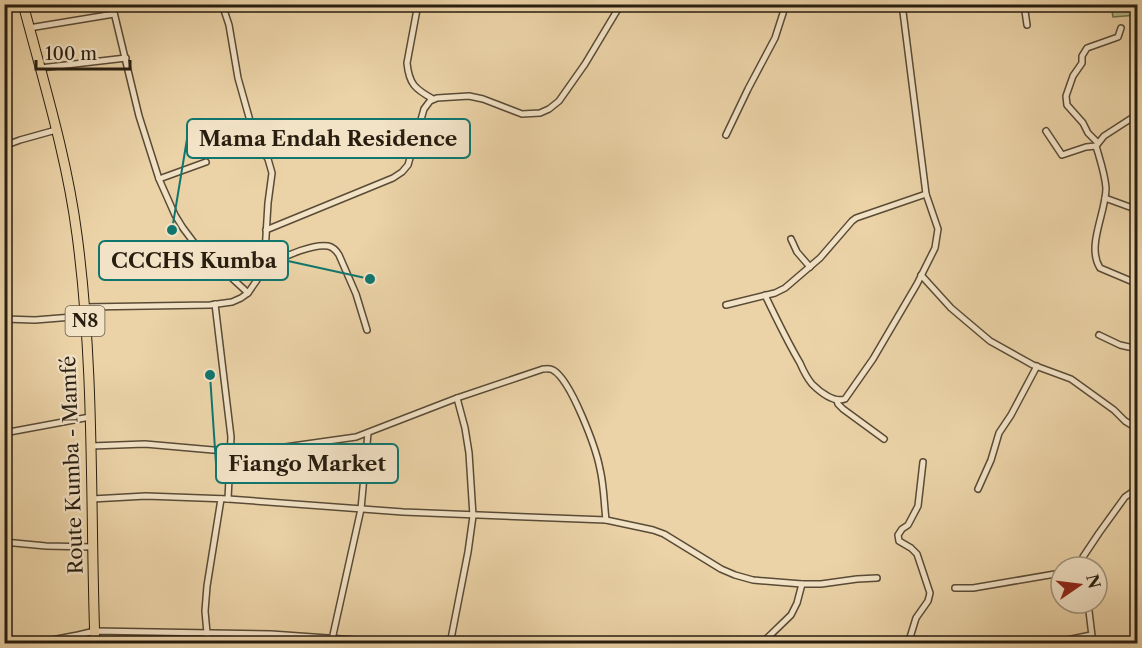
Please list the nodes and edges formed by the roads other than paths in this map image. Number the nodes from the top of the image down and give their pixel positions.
1 (23, 4) edge
2 (112, 4) edge
3 (222, 4) edge
4 (418, 4) edge
5 (621, 4) edge
6 (786, 4) edge
7 (902, 4) edge
8 (1024, 4) edge
9 (114, 14) junction
10 (1026, 25) dead end
11 (29, 28) junction
12 (1121, 28) dead end
13 (126, 58) junction
14 (40, 68) junction
15 (432, 99) junction
16 (1137, 114) edge
17 (56, 130) junction
18 (1046, 131) dead end
19 (726, 135) dead end
20 (1097, 145) junction
21 (4, 146) edge
22 (206, 162) dead end
23 (159, 179) junction
24 (926, 194) junction
25 (1105, 198) junction
26 (1137, 210) edge
27 (266, 230) junction
28 (791, 239) dead end
29 (261, 267) junction
30 (810, 267) junction
31 (921, 275) junction
32 (1137, 284) edge
33 (248, 293) junction
34 (765, 295) junction
35 (216, 304) junction
36 (726, 304) dead end
37 (85, 312) junction
38 (4, 319) edge
39 (367, 330) dead end
40 (1100, 335) dead end
41 (1137, 349) edge
42 (1037, 366) junction
43 (457, 398) junction
44 (837, 400) junction
45 (90, 417) junction
46 (1137, 429) edge
47 (4, 432) edge
48 (368, 433) junction
49 (884, 439) dead end
50 (91, 446) junction
51 (231, 451) junction
52 (923, 462) dead end
53 (1137, 488) edge
54 (978, 489) dead end
55 (92, 499) junction
56 (221, 499) junction
57 (228, 499) junction
58 (361, 509) junction
59 (473, 516) junction
60 (606, 520) junction
61 (4, 542) edge
62 (93, 547) junction
63 (1084, 555) edge
64 (1049, 575) edge
65 (877, 578) dead end
66 (802, 584) junction
67 (955, 588) dead end
68 (1090, 615) edge
69 (94, 631) junction
70 (207, 633) junction
71 (1091, 635) junction
72 (332, 641) edge
73 (31, 644) edge
74 (95, 644) edge
75 (208, 644) edge
76 (412, 644) edge
77 (450, 644) edge
78 (761, 644) edge
79 (909, 644) edge
80 (1048, 644) edge
81 (1093, 644) edge

1 - 11 highway, Route Kumba - Mamfé / N8
2 - 9 street
3 - 27 street
4 - 15 street
5 - 15 street
6 - 19 street
7 - 24 street
8 - 10 street
9 - 11 street
9 - 13 street
11 - 14 highway, Route Kumba - Mamfé / N8
12 - 20 street
13 - 14 street
13 - 23 street
14 - 17 highway, Route Kumba - Mamfé / N8
15 - 27 street
16 - 20 street
17 - 21 street
17 - 37 highway, Route Kumba - Mamfé / N8
18 - 20 street
20 - 25 street
22 - 23 street
23 - 33 street
24 - 30 street
24 - 31 street
25 - 26 street
25 - 32 street
27 - 29 street
28 - 30 street
29 - 33 street
29 - 39 street
30 - 34 street
31 - 42 street
31 - 44 street
33 - 35 street
34 - 36 street
34 - 44 street
35 - 37 street
35 - 51 street
37 - 38 street
37 - 45 highway, Route Kumba - Mamfé / N8
40 - 41 street
42 - 46 street
42 - 54 street
43 - 48 street
43 - 59 street
43 - 60 street
44 - 49 street
45 - 47 street
45 - 50 highway, Route Kumba - Mamfé / N8
48 - 51 street
48 - 58 street
50 - 51 street
50 - 55 highway, Route Kumba - Mamfé / N8
51 - 57 street
52 - 79 street
53 - 63 street
55 - 56 street
55 - 62 highway, Route Kumba - Mamfé / N8
56 - 57 street
56 - 70 street
57 - 58 street
58 - 59 street
58 - 72 street
59 - 60 street
59 - 77 street
60 - 66 street
61 - 62 street
62 - 69 highway, Route Kumba - Mamfé / N8
64 - 67 street
65 - 66 street
66 - 78 street
68 - 71 street
69 - 70 street
69 - 73 street
69 - 74 highway, Route Kumba - Mamfé / N8
70 - 72 street
70 - 75 street
71 - 80 street
71 - 81 street
72 - 76 street

